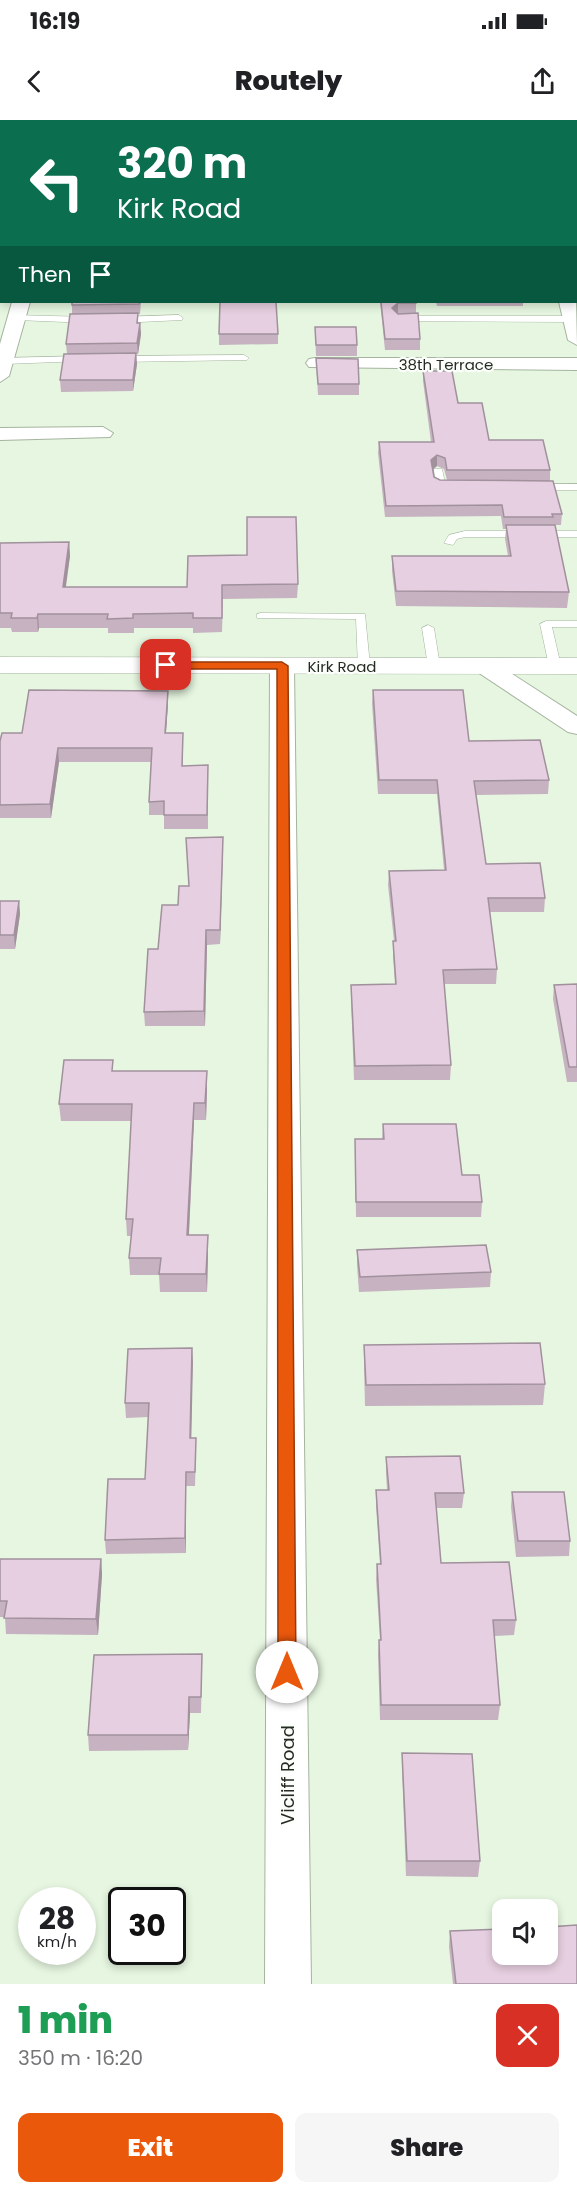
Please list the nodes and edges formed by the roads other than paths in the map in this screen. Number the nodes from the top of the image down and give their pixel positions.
1 (19, 309) edge
2 (569, 310) edge
3 (179, 318) dead end
4 (398, 319) edge
5 (99, 320) edge
6 (110, 320) edge
7 (577, 340) edge
8 (244, 358) dead end
9 (99, 359) edge
10 (111, 359) edge
11 (315, 363) edge
12 (577, 364) edge
13 (2, 368) edge
14 (103, 433) dead end
15 (0, 434) edge
16 (438, 471) edge
17 (463, 486) edge
18 (520, 487) edge
19 (577, 487) edge
20 (577, 534) edge
21 (449, 543) dead end
22 (261, 616) dead end
23 (577, 624) edge
24 (428, 627) dead end
25 (0, 665) edge
26 (282, 666) junction
27 (364, 666) junction
28 (434, 666) junction
29 (484, 666) junction
30 (566, 666) edge
31 (577, 727) edge
32 (288, 1984) edge

1 - 5 lane
1 - 13 street
2 - 4 lane
2 - 7 street
3 - 6 lane
8 - 10 lane
9 - 13 lane
11 - 12 street, 38th Terrace
14 - 15 street
16 - 17 lane
18 - 19 lane
20 - 21 lane
22 - 27 lane
23 - 30 lane
24 - 28 lane
25 - 26 street, Kirk Road
26 - 27 street, Kirk Road
26 - 32 street, Vicliff Road
27 - 28 street, Kirk Road
28 - 29 street, Kirk Road
29 - 30 street, Kirk Road
29 - 31 street

